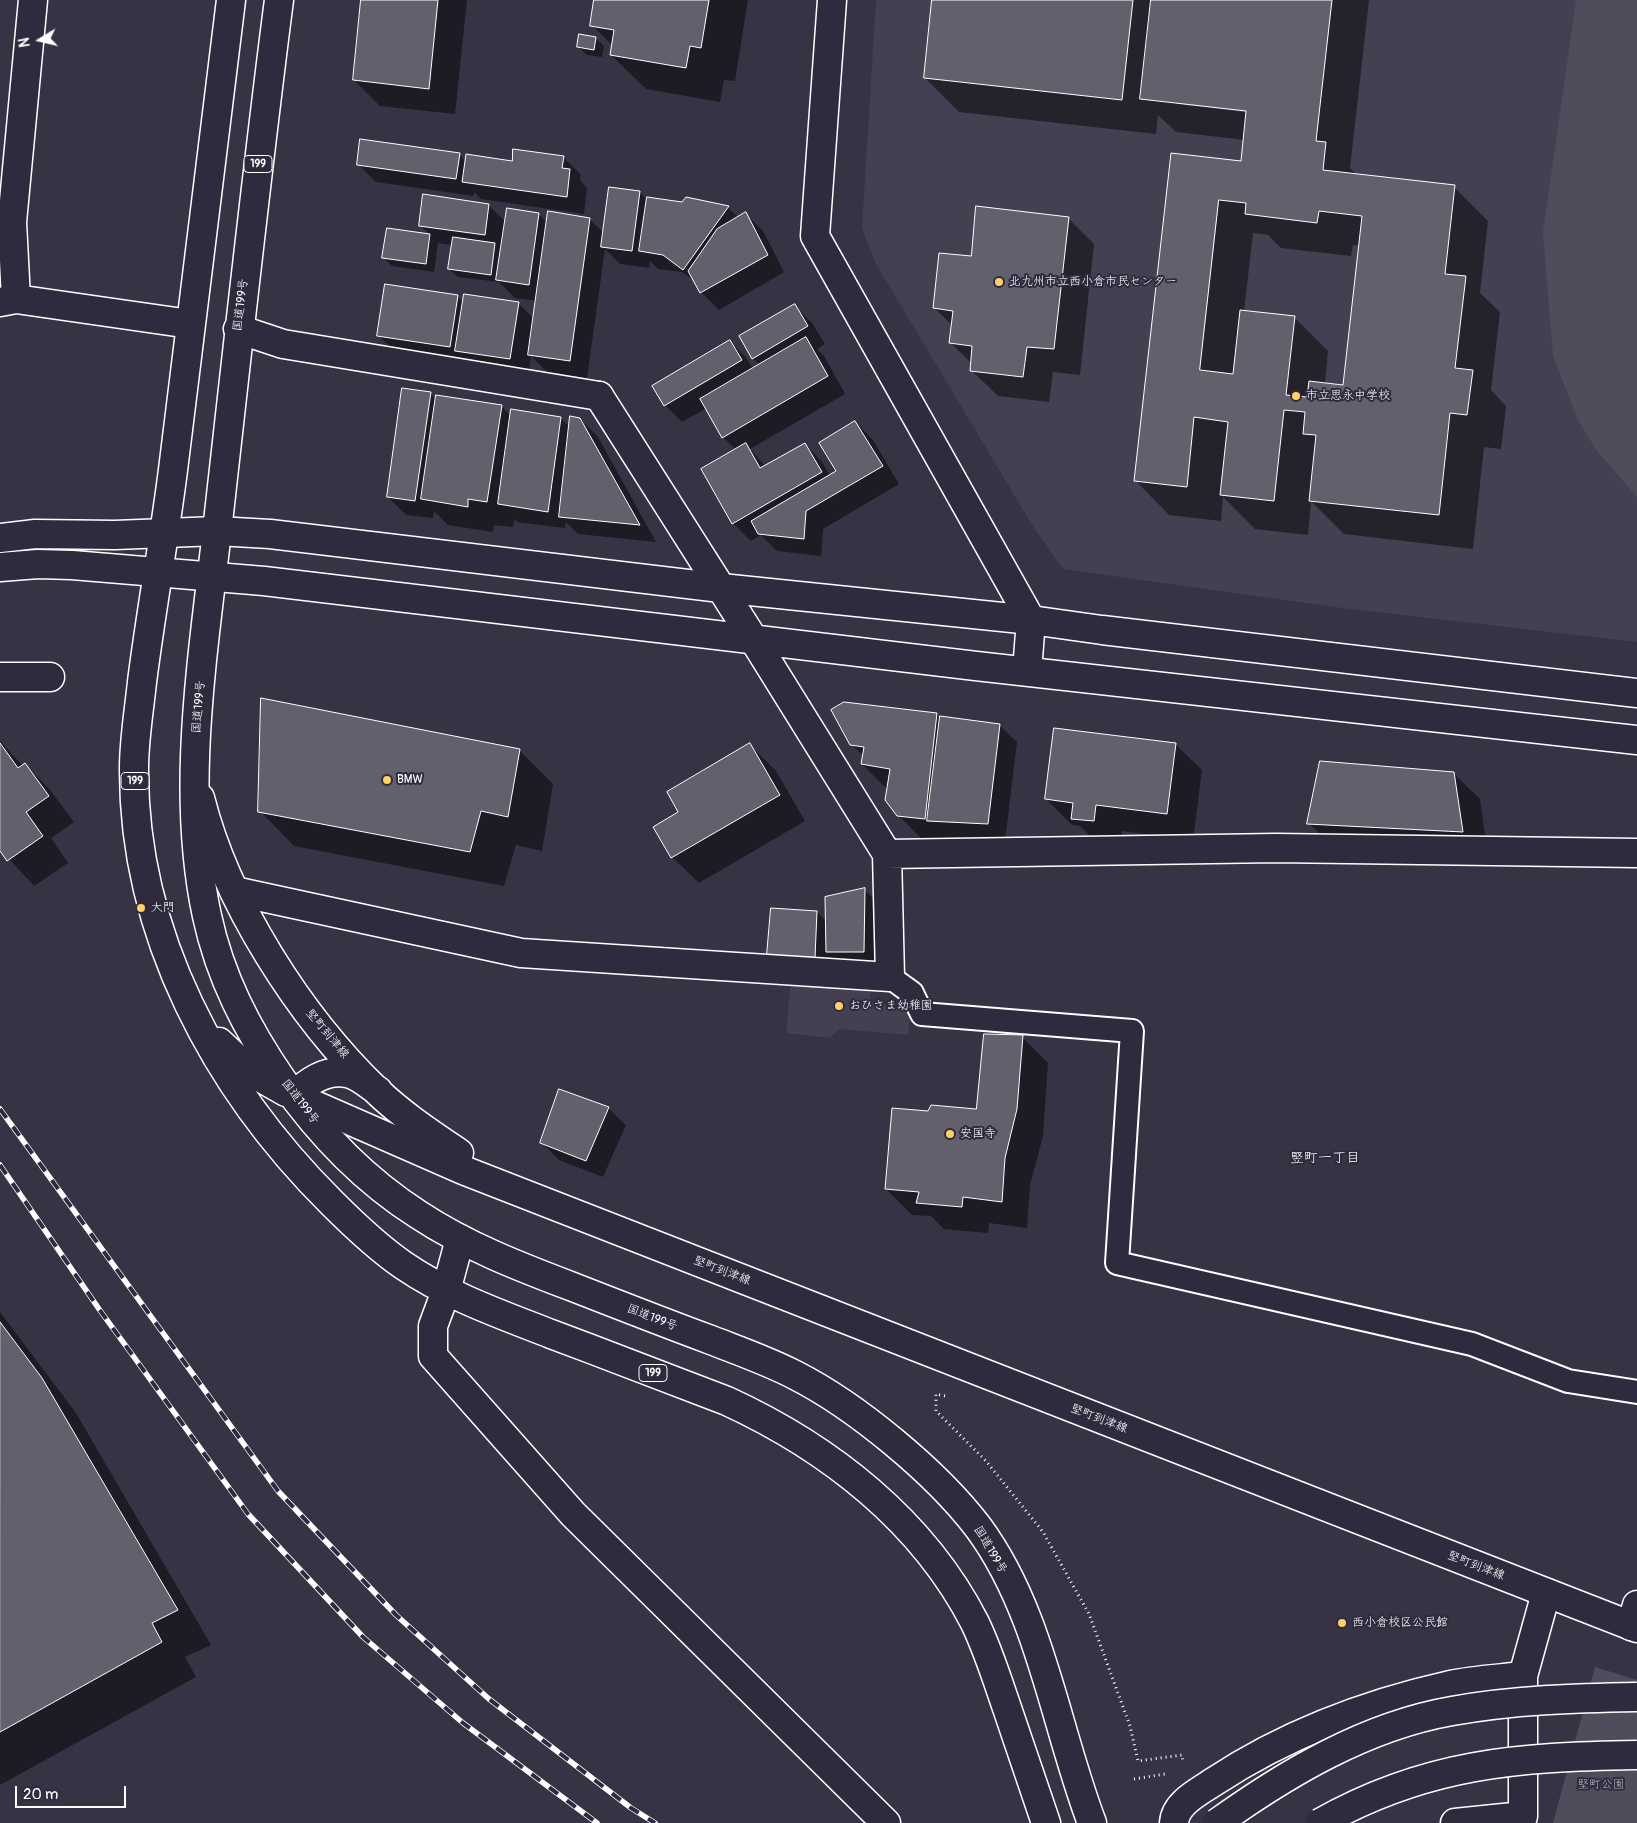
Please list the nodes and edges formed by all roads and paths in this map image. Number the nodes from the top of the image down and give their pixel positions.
1 (33, 0) edge
2 (231, 0) edge
3 (279, 0) edge
4 (832, 0) edge
5 (8, 300) edge
6 (190, 324) junction
7 (238, 328) junction
8 (217, 531) junction
9 (165, 533) junction
10 (0, 538) edge
11 (0, 567) edge
12 (158, 572) junction
13 (211, 576) junction
14 (721, 588) junction
15 (1031, 620) junction
16 (754, 640) junction
17 (1027, 671) junction
18 (0, 677) edge
19 (50, 677) dead end
20 (1637, 693) edge
21 (1637, 740) edge
22 (195, 774) junction
23 (1637, 853) edge
24 (886, 854) junction
25 (234, 891) junction
26 (890, 977) junction
27 (198, 1021) junction
28 (378, 1091) junction
29 (294, 1096) junction
30 (300, 1171) junction
31 (562, 1208) junction
32 (460, 1239) junction
33 (446, 1291) junction
34 (1637, 1392) edge
35 (953, 1397) dead end
36 (1546, 1593) junction
37 (1635, 1620) edge
38 (1523, 1676) junction
39 (1637, 1697) edge
40 (1637, 1755) edge
41 (1185, 1770) dead end
42 (1168, 1773) dead end
43 (1134, 1779) dead end
44 (1522, 1819) edge
45 (886, 1823) edge
46 (1046, 1823) edge
47 (1092, 1823) edge
48 (1174, 1823) edge
49 (1217, 1823) edge
50 (1320, 1823) edge
51 (1455, 1823) edge

1 - 5 main road
2 - 6 main road, 199
3 - 7 main road, 国道199号 / 199
4 - 15 main road
5 - 6 main road
6 - 9 main road, 199
7 - 8 main road, 国道199号 / 199
7 - 14 main road
8 - 9 main road
8 - 13 main road, 国道199号 / 199
8 - 14 main road
9 - 10 main road
9 - 12 main road, 199
11 - 12 main road
12 - 13 main road
12 - 27 main road, 199
13 - 16 main road
13 - 22 main road, 国道199号 / 199
14 - 15 main road
14 - 16 main road
15 - 17 main road
15 - 20 main road
16 - 17 main road
16 - 24 main road
17 - 21 main road
18 - 19 main road
22 - 25 main road, 堅町到津線
22 - 29 main road, 国道199号 / 199
23 - 24 main road
24 - 26 main road
25 - 26 main road
25 - 28 main road, 堅町到津線
26 - 34 lane
27 - 29 main road, 堅町到津線
27 - 30 main road, 199
28 - 29 main road
28 - 31 main road, 堅町到津線
29 - 30 main road
29 - 31 main road, 堅町到津線
29 - 32 main road, 国道199号 / 199
30 - 33 main road, 199
31 - 36 main road, 堅町到津線
32 - 33 main road
32 - 47 main road, 国道199号 / 199
33 - 45 main road
33 - 46 main road, 199
35 - 41 path
36 - 37 main road, 堅町到津線
36 - 38 main road
38 - 44 main road
38 - 48 main road
39 - 49 main road, bridge
40 - 50 main road, bridge
42 - 43 path
44 - 51 main road

